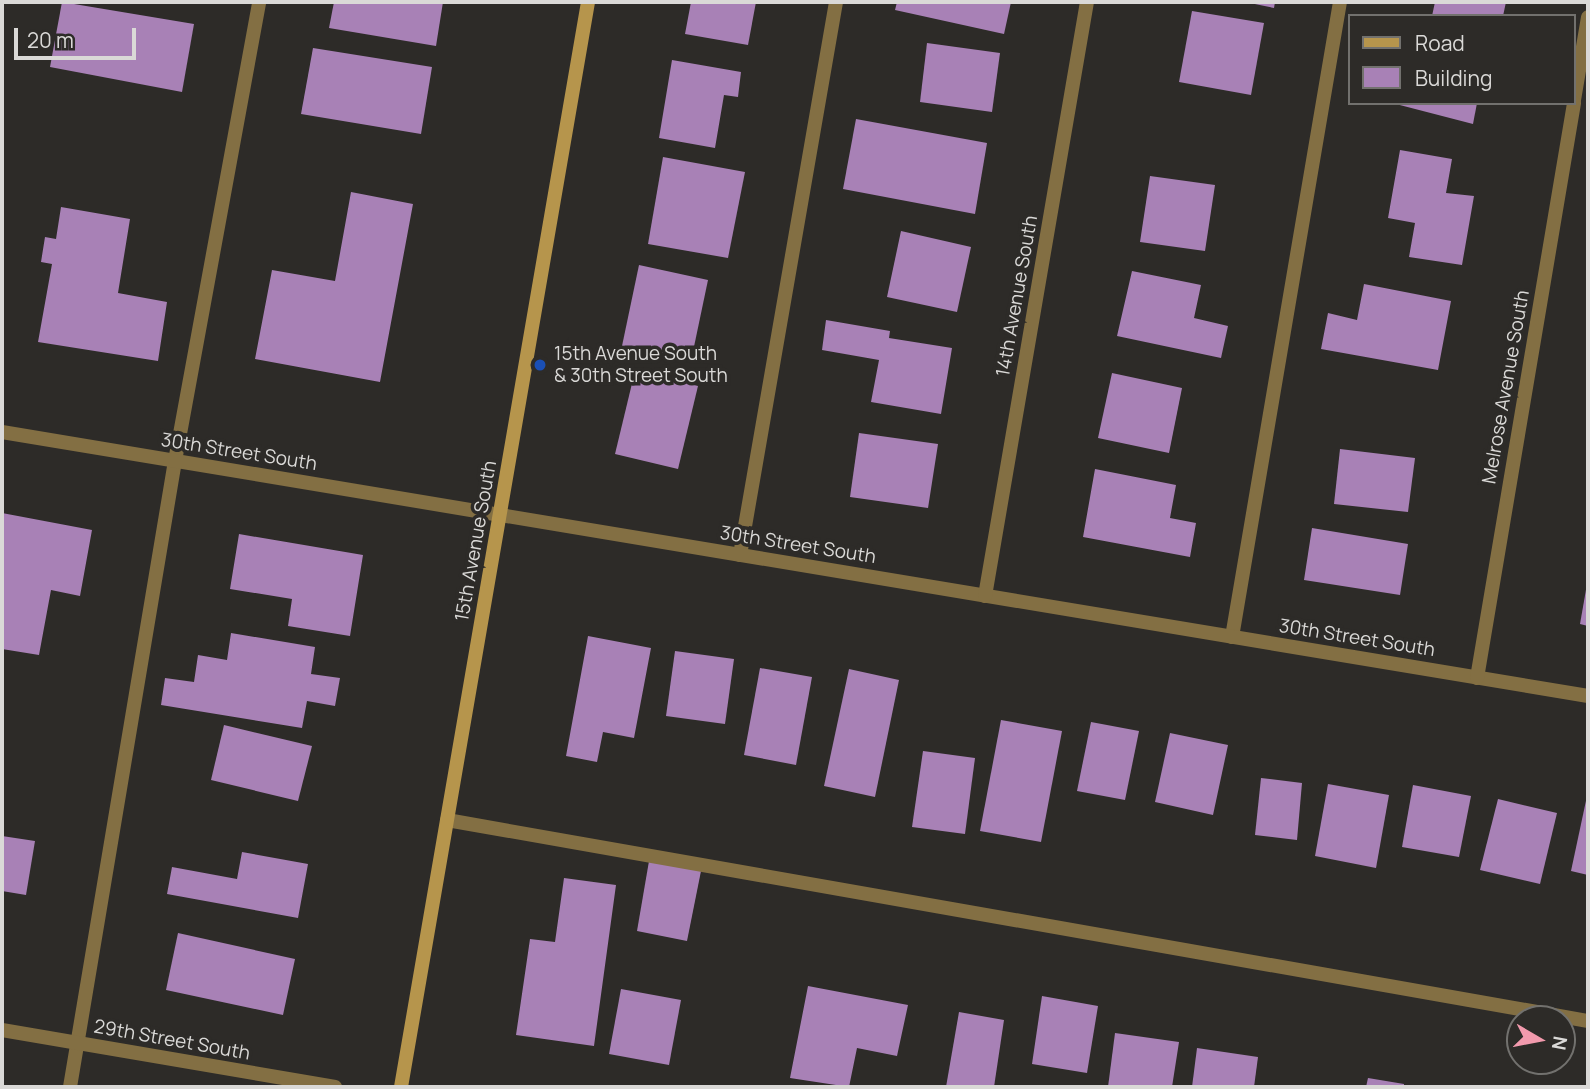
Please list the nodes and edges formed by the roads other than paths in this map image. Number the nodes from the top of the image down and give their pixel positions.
1 (259, 2) edge
2 (588, 2) edge
3 (836, 2) edge
4 (1087, 2) edge
5 (1340, 2) edge
6 (1588, 17) edge
7 (1576, 89) edge
8 (1573, 105) edge
9 (2, 432) edge
10 (175, 461) junction
11 (500, 515) junction
12 (740, 555) junction
13 (985, 596) junction
14 (1232, 637) junction
15 (1476, 678) junction
16 (1588, 696) edge
17 (447, 820) junction
18 (1588, 1021) edge
19 (2, 1030) edge
20 (77, 1043) junction
21 (70, 1087) edge
22 (335, 1087) edge
23 (401, 1087) edge

1 - 10 street
2 - 11 street, 15th Avenue South
3 - 12 street
4 - 13 street, 14th Avenue South
5 - 14 street
6 - 7 street, Melrose Avenue South
8 - 15 street, Melrose Avenue South
9 - 10 street, 30th Street South
10 - 11 street, 30th Street South
10 - 20 street
11 - 12 street, 30th Street South
11 - 17 street, 15th Avenue South
12 - 13 street, 30th Street South
13 - 14 street, 30th Street South
14 - 15 street, 30th Street South
15 - 16 street, 30th Street South
17 - 18 street
17 - 23 street, 15th Avenue South
19 - 20 street, 29th Street South
20 - 21 street
20 - 22 street, 29th Street South

